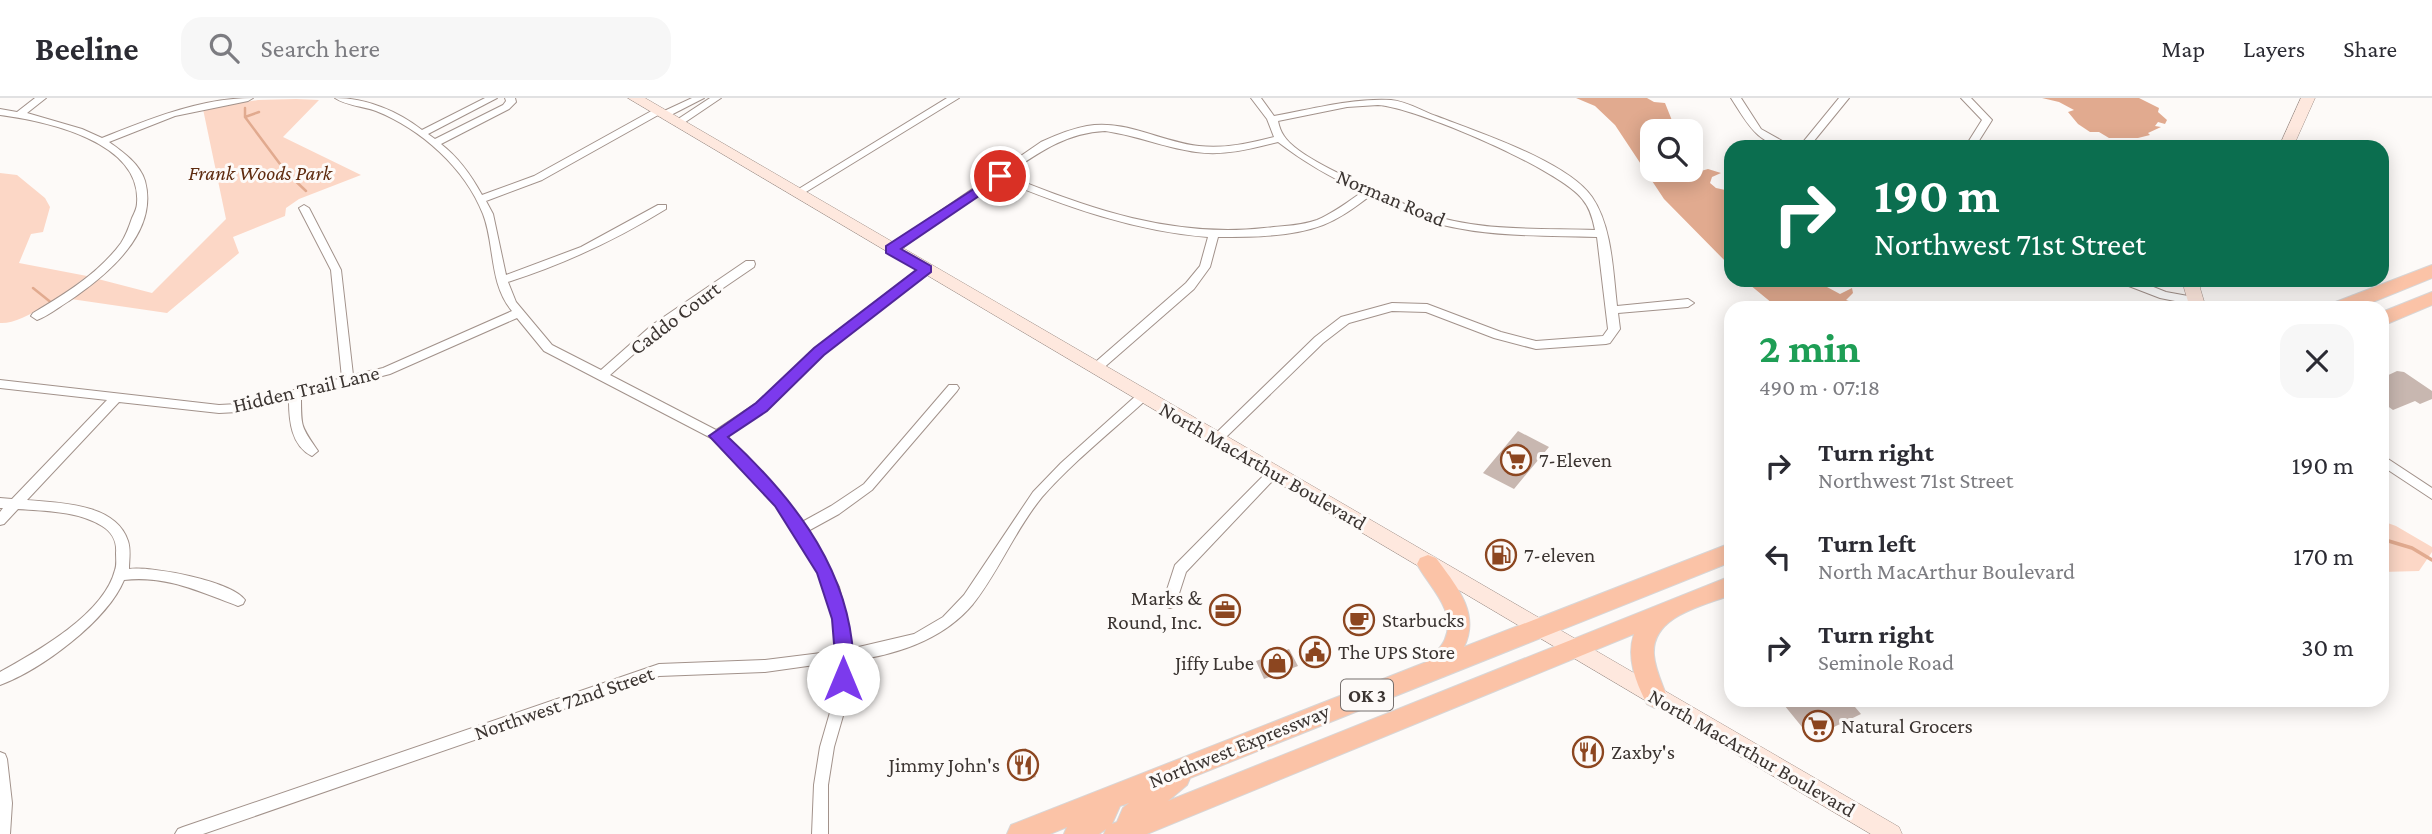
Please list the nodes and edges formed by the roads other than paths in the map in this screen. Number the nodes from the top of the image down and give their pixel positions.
1 (41, 98) edge
2 (248, 98) edge
3 (340, 98) edge
4 (492, 98) edge
5 (510, 98) edge
6 (635, 98) edge
7 (699, 98) edge
8 (716, 98) edge
9 (954, 98) edge
10 (1256, 98) edge
11 (1736, 98) edge
12 (1844, 98) edge
13 (1966, 98) edge
14 (2308, 98) edge
15 (0, 112) edge
16 (20, 114) junction
17 (667, 117) junction
18 (1272, 119) junction
19 (423, 132) junction
20 (1280, 139) junction
21 (1774, 140) edge
22 (1810, 140) edge
23 (1974, 140) edge
24 (2289, 140) edge
25 (103, 141) junction
26 (435, 143) junction
27 (1000, 176) junction
28 (1371, 190) junction
29 (797, 194) junction
30 (482, 199) junction
31 (662, 207) dead end
32 (304, 208) dead end
33 (1214, 234) junction
34 (1601, 234) junction
35 (890, 249) junction
36 (750, 264) dead end
37 (926, 269) junction
38 (2432, 271) edge
39 (502, 280) junction
40 (2143, 287) edge
41 (2164, 295) junction
42 (2432, 298) edge
43 (2162, 301) edge
44 (2185, 301) edge
45 (2357, 301) edge
46 (1688, 303) dead end
47 (1612, 310) junction
48 (518, 313) junction
49 (37, 316) dead end
50 (2389, 316) edge
51 (1096, 368) junction
52 (602, 376) junction
53 (348, 381) junction
54 (0, 384) edge
55 (953, 388) dead end
56 (295, 394) junction
57 (1143, 396) junction
58 (117, 397) junction
59 (717, 436) junction
60 (1217, 439) junction
61 (312, 451) dead end
62 (2389, 465) edge
63 (1273, 472) junction
64 (2432, 494) edge
65 (7, 504) edge
66 (0, 520) edge
67 (800, 529) junction
68 (1724, 555) edge
69 (1428, 564) junction
70 (121, 575) junction
71 (1724, 587) edge
72 (238, 600) dead end
73 (1170, 602) dead end
74 (1661, 613) junction
75 (1538, 628) junction
76 (1573, 649) junction
77 (844, 656) junction
78 (1436, 668) junction
79 (0, 679) edge
80 (1655, 696) junction
81 (0, 758) edge
82 (1196, 763) junction
83 (1109, 799) junction
84 (1121, 832) edge
85 (2, 834) edge
86 (183, 834) edge
87 (820, 834) edge
88 (1020, 834) edge
89 (1077, 834) edge
90 (1891, 834) edge

1 - 16 street
2 - 25 street
3 - 19 street
4 - 19 street
5 - 26 street
6 - 17 main road, North MacArthur Boulevard
7 - 17 street
8 - 17 street
9 - 29 street
10 - 18 street
11 - 21 street
12 - 22 street
13 - 23 street
14 - 24 main road
15 - 16 street
16 - 25 street
17 - 29 main road, North MacArthur Boulevard
17 - 30 street
18 - 20 street
18 - 34 street
19 - 26 street
20 - 27 street
20 - 28 street, Norman Road
25 - 49 street
26 - 30 street
27 - 33 street
27 - 35 street
28 - 33 street
28 - 34 street, Norman Road
29 - 35 main road, North MacArthur Boulevard
30 - 39 street
31 - 39 street
32 - 53 street
33 - 51 street
34 - 47 street
35 - 37 main road, North MacArthur Boulevard
36 - 52 street, Caddo Court
37 - 51 main road, North MacArthur Boulevard
37 - 59 street
38 - 45 highway
39 - 48 street
40 - 41 street
41 - 43 street
41 - 44 street
42 - 50 highway
46 - 47 street
47 - 60 street
48 - 52 street
48 - 53 street, Hidden Trail Lane
51 - 57 main road, North MacArthur Boulevard
52 - 59 street
53 - 56 street, Hidden Trail Lane
54 - 58 street, Hidden Trail Lane
55 - 67 street
56 - 58 street, Hidden Trail Lane
56 - 61 street
57 - 60 main road, North MacArthur Boulevard
57 - 77 street, Northwest 72nd Street
58 - 65 street
59 - 67 street
60 - 63 main road, North MacArthur Boulevard
62 - 64 street
63 - 69 main road, North MacArthur Boulevard
63 - 73 street
65 - 66 street
65 - 70 street
67 - 77 street
68 - 75 highway, Northwest Expressway / OK 3
69 - 75 main road, North MacArthur Boulevard
69 - 78 highway
70 - 72 street
70 - 79 street
71 - 74 highway, Northwest Expressway / OK 3
74 - 76 highway, Northwest Expressway / OK 3
74 - 80 highway
75 - 76 main road, North MacArthur Boulevard
75 - 78 highway, Northwest Expressway / OK 3
76 - 80 main road, North MacArthur Boulevard
76 - 84 highway, Northwest Expressway / OK 3
77 - 86 street, Northwest 72nd Street
77 - 87 street
78 - 82 highway, Northwest Expressway / OK 3
80 - 90 main road, North MacArthur Boulevard
81 - 85 street
82 - 83 highway, Northwest Expressway / OK 3
82 - 84 highway
83 - 88 highway, Northwest Expressway / OK 3
83 - 89 highway

